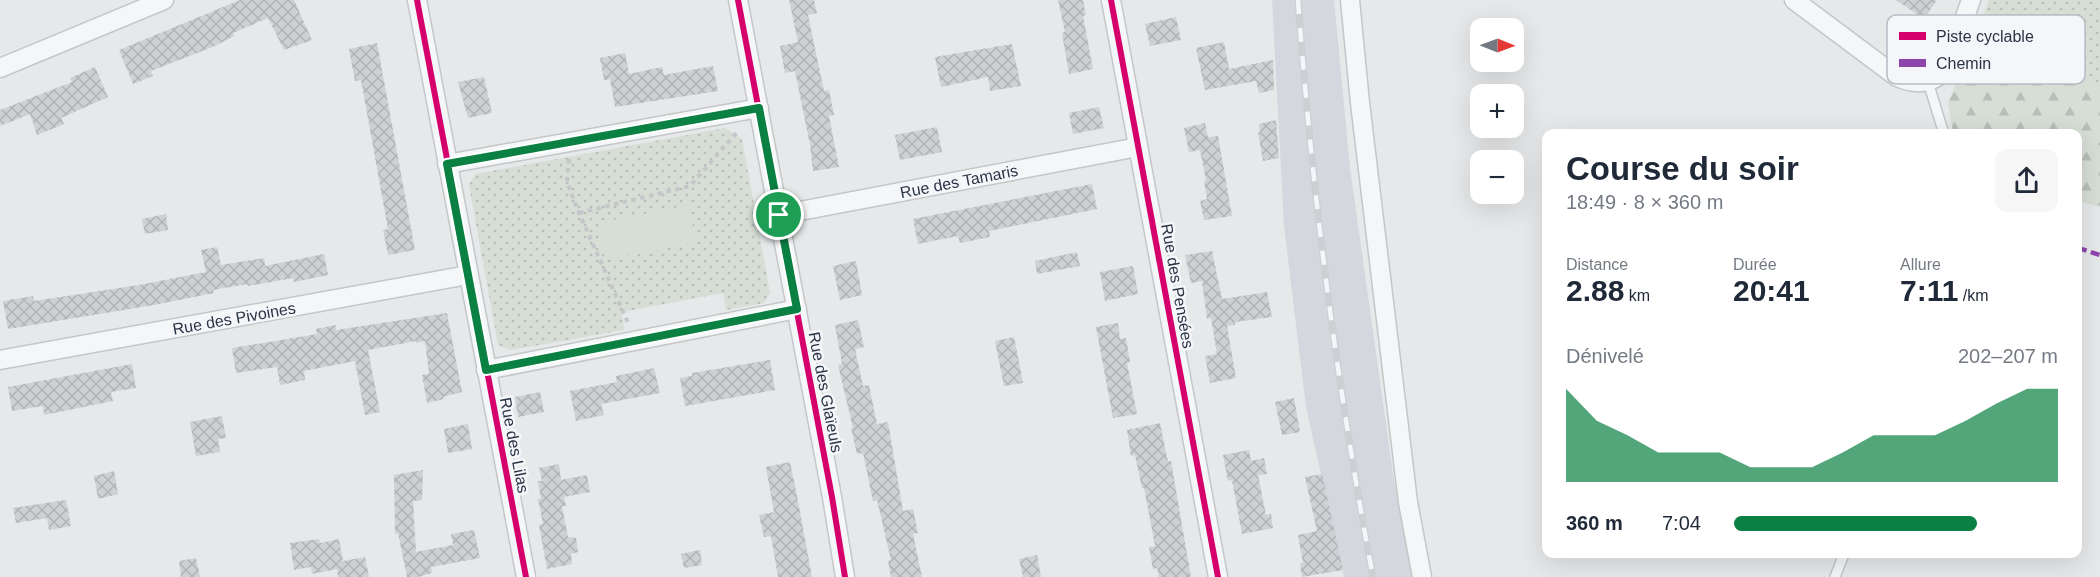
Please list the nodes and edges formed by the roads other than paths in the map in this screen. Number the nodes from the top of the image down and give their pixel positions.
1 (164, 0) edge
2 (417, 0) edge
3 (738, 0) edge
4 (1111, 0) edge
5 (1350, 0) edge
6 (1794, 0) edge
7 (1971, 0) edge
8 (1966, 15) edge
9 (0, 68) edge
10 (1887, 70) edge
11 (1929, 84) edge
12 (759, 108) junction
13 (1942, 129) edge
14 (1138, 147) junction
15 (447, 164) junction
16 (779, 215) junction
17 (468, 276) junction
18 (797, 309) junction
19 (0, 360) edge
20 (486, 370) junction
21 (1842, 558) edge
22 (526, 577) edge
23 (845, 577) edge
24 (1218, 577) edge
25 (1422, 577) edge
26 (1835, 577) edge

1 - 9 street
2 - 15 street, Rue des Lilas
3 - 12 street, Rue des Glaïeuls
4 - 14 street, Rue des Pensées
5 - 25 street
6 - 10 street
7 - 8 street
11 - 13 lane
12 - 15 street
12 - 16 street, Rue des Glaïeuls
14 - 16 street, Rue des Tamaris
14 - 24 street, Rue des Pensées
15 - 17 street, Rue des Lilas
16 - 18 street, Rue des Glaïeuls
17 - 19 street, Rue des Pivoines
17 - 20 street, Rue des Lilas
18 - 20 street
18 - 23 street, Rue des Glaïeuls
20 - 22 street, Rue des Lilas
21 - 26 lane

